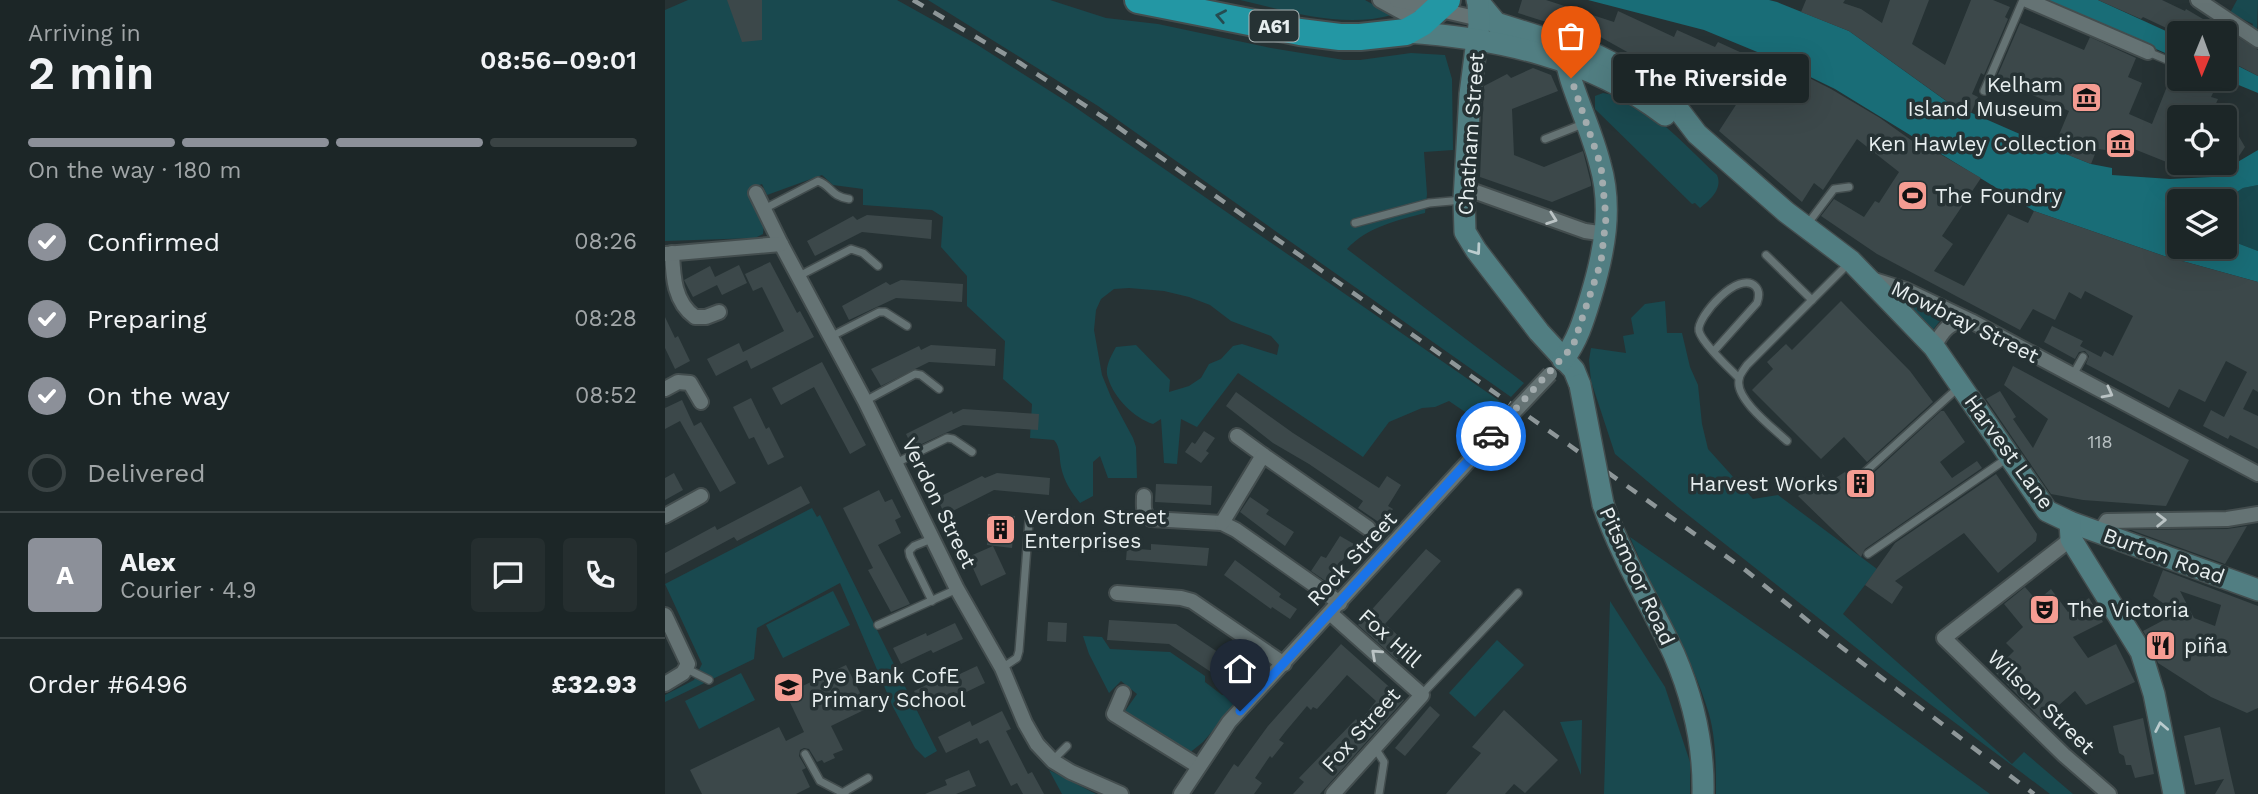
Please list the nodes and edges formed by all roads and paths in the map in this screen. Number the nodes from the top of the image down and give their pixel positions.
1 (1138, 0) edge
2 (1380, 0) edge
3 (1397, 0) edge
4 (2025, 0) edge
5 (2198, 0) edge
6 (1184, 5) edge
7 (1429, 16) edge
8 (1481, 16) edge
9 (2258, 40) edge
10 (1558, 42) junction
11 (2148, 52) joint
12 (2167, 60) edge
13 (1569, 64) junction
14 (1984, 91) dead end
15 (1587, 122) junction
16 (1697, 134) junction
17 (1545, 139) dead end
18 (1849, 187) dead end
19 (756, 193) dead end
20 (1464, 194) junction
21 (849, 200) dead end
22 (764, 209) junction
23 (1355, 223) dead end
24 (1806, 226) junction
25 (1606, 234) junction
26 (781, 244) junction
27 (668, 253) edge
28 (1766, 255) dead end
29 (1851, 261) junction
30 (878, 266) dead end
31 (799, 276) junction
32 (1870, 278) junction
33 (1812, 300) junction
34 (719, 312) dead end
35 (1971, 321) junction
36 (907, 326) dead end
37 (832, 336) junction
38 (1934, 347) junction
39 (1714, 351) junction
40 (2083, 358) dead end
41 (1557, 367) junction
42 (2073, 374) junction
43 (1739, 378) junction
44 (1961, 385) junction
45 (665, 389) edge
46 (939, 389) dead end
47 (865, 401) junction
48 (701, 402) dead end
49 (1237, 436) dead end
50 (1787, 442) dead end
51 (972, 452) dead end
52 (1263, 455) junction
53 (2009, 457) junction
54 (896, 463) junction
55 (1863, 474) dead end
56 (2258, 474) edge
57 (701, 496) dead end
58 (1144, 496) dead end
59 (2258, 514) edge
60 (665, 516) edge
61 (1029, 521) dead end
62 (1222, 523) junction
63 (1368, 528) dead end
64 (2070, 531) junction
65 (2099, 533) junction
66 (933, 538) junction
67 (1868, 554) dead end
68 (957, 589) junction
69 (2258, 590) edge
70 (1117, 593) dead end
71 (1518, 593) dead end
72 (932, 601) junction
73 (1335, 608) junction
74 (665, 615) edge
75 (878, 625) dead end
76 (1284, 664) junction
77 (1002, 668) junction
78 (687, 669) junction
79 (709, 680) dead end
80 (665, 684) edge
81 (1123, 693) dead end
82 (1422, 695) junction
83 (1067, 746) dead end
84 (1375, 748) junction
85 (805, 754) dead end
86 (1053, 761) junction
87 (1198, 766) junction
88 (868, 778) dead end
89 (843, 793) edge
90 (1121, 794) edge
91 (1181, 794) edge
92 (1332, 794) edge
93 (1379, 794) edge
94 (1703, 794) edge
95 (2109, 794) edge
96 (2174, 794) edge

1 - 6 highway, A61
2 - 7 street
3 - 7 street
4 - 11 street
4 - 14 lane
5 - 9 street
7 -> 6 highway, A61
7 - 8 street
7 - 8 main road, Mowbray Street
8 - 10 main road, Mowbray Street
8 - 13 main road, Mowbray Street
8 - 20 main road, Chatham Street
10 - 13 main road
10 - 16 main road, Mowbray Street
11 - 12 lane
13 - 15 main road
13 - 16 main road, Mowbray Street
15 - 17 lane
15 - 25 main road
16 - 24 main road, Mowbray Street
18 - 24 lane
19 - 22 street, Verdon Street
20 - 23 lane
20 -> 25 street
20 -> 41 main road, Chatham Street
21 - 22 lane
22 - 26 street, Verdon Street
24 - 29 main road, Mowbray Street
25 - 41 main road
26 - 27 street
26 - 31 street, Verdon Street
27 - 34 street
28 - 33 lane
29 - 32 main road, Mowbray Street
29 - 33 lane
30 - 31 lane
31 - 37 street, Verdon Street
32 - 35 street, Mowbray Street
32 - 38 main road, Harvest Lane
33 - 43 lane
35 - 38 street
35 - 42 street, Mowbray Street
36 - 37 lane
37 - 47 street, Verdon Street
38 - 44 main road, Harvest Lane
39 - 39 lane
39 - 43 lane
40 - 42 lane
41 - 73 street, Rock Street, bridge
41 - 94 main road, Pitsmoor Road, bridge
42 -> 56 street, Mowbray Street
43 - 50 lane
44 - 53 main road, Harvest Lane
44 - 55 lane
45 - 48 street
46 - 47 lane
47 - 54 street, Verdon Street
49 - 52 street
51 - 54 lane
52 - 62 street
52 - 63 street
53 - 64 main road, Harvest Lane
53 - 67 lane
54 - 66 street, Verdon Street
57 - 60 street
58 - 62 street
65 -> 59 street
61 - 77 lane
62 - 73 street, Fox Hill
64 - 65 main road, Burton Road
64 - 95 street, Wilson Street
96 -> 64 main road, Harvest Lane
65 - 69 main road, Burton Road
66 - 68 street, Verdon Street
66 - 72 lane
68 - 72 lane
68 - 77 street, Verdon Street
70 - 76 street
71 - 82 lane
72 - 75 lane
73 - 76 street, Rock Street
82 -> 73 street, Fox Hill
74 - 78 street
76 - 87 street, Rock Street
77 - 86 street, Verdon Street
78 - 79 lane
78 - 80 street
81 - 87 street
82 - 84 street, Fox Street
83 - 86 lane
84 - 92 street, Fox Street
84 - 93 lane
85 - 89 lane
86 - 90 street, Verdon Street
87 - 91 street, Rock Street
88 - 89 lane

